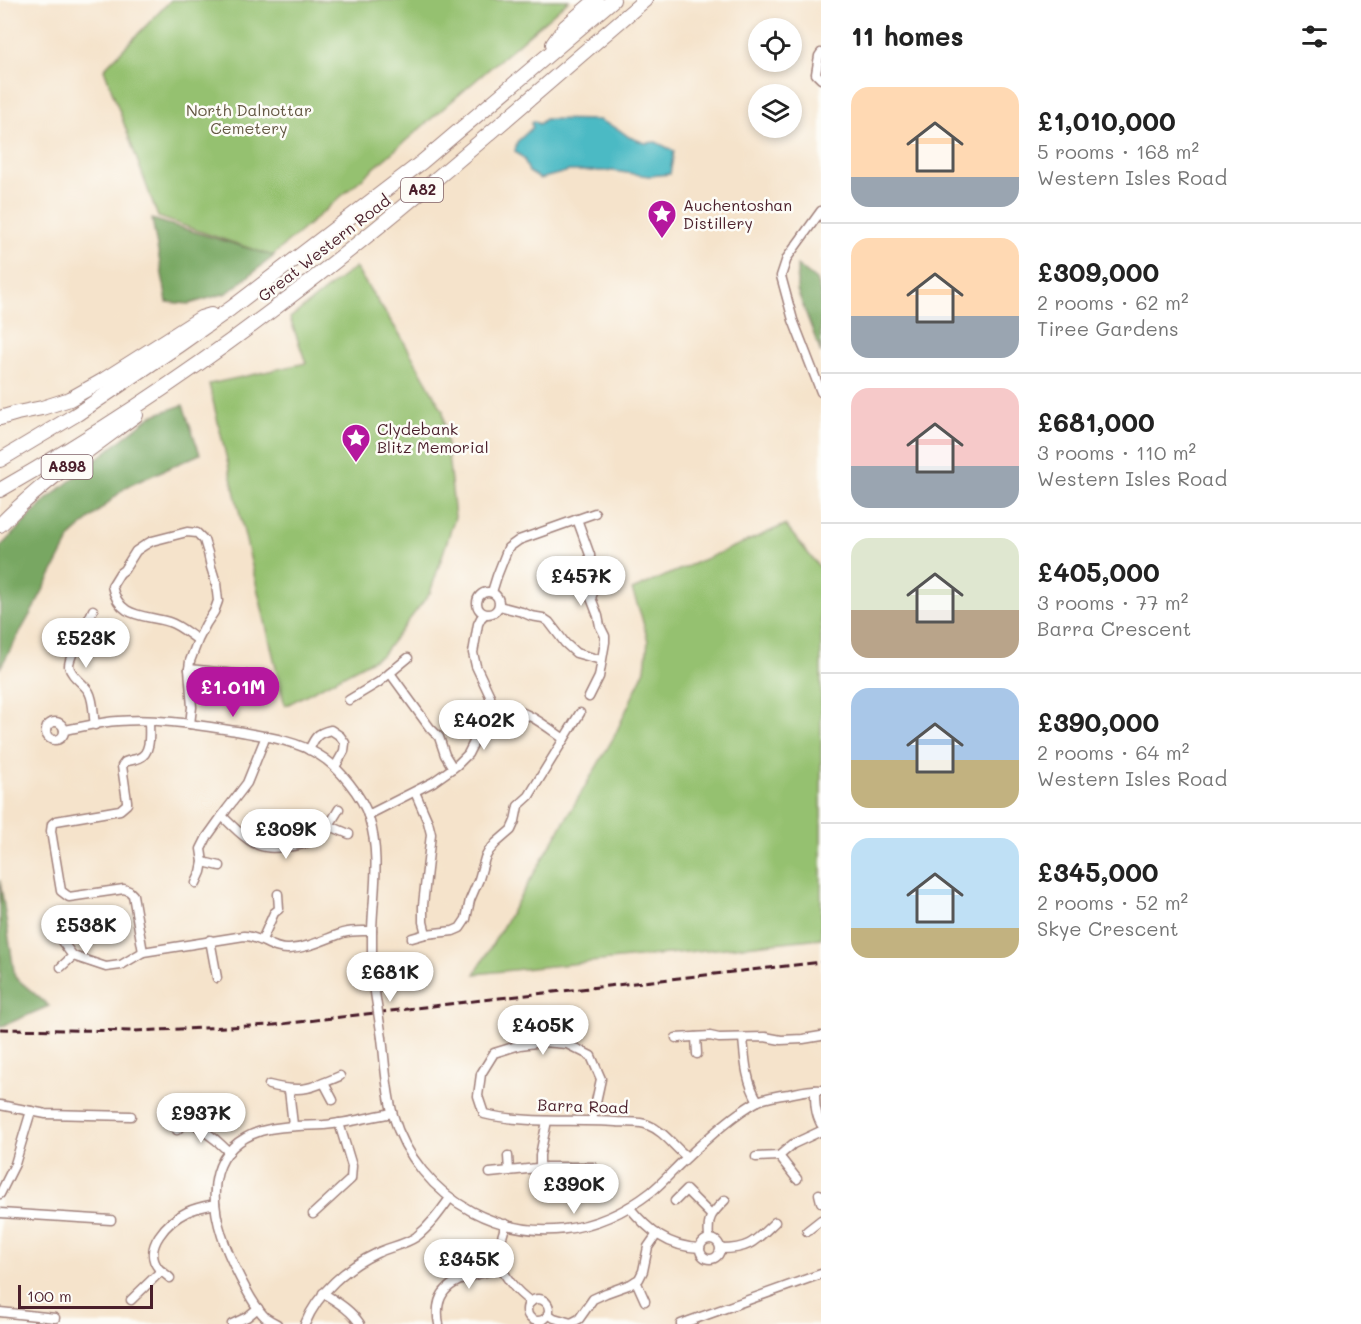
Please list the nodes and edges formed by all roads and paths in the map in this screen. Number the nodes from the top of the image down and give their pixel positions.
1 (596, 0) edge
2 (613, 0) edge
3 (645, 0) edge
4 (821, 52) edge
5 (537, 64) junction
6 (821, 79) edge
7 (821, 211) edge
8 (230, 309) junction
9 (821, 392) edge
10 (154, 393) junction
11 (0, 409) edge
12 (17, 413) junction
13 (0, 418) edge
14 (0, 460) edge
15 (29, 473) junction
16 (0, 490) edge
17 (0, 495) edge
18 (594, 513) dead end
19 (577, 519) junction
20 (0, 525) edge
21 (492, 592) junction
22 (499, 606) junction
23 (93, 610) dead end
24 (485, 614) junction
25 (82, 635) junction
26 (198, 640) junction
27 (96, 642) dead end
28 (408, 658) dead end
29 (601, 660) junction
30 (189, 669) junction
31 (390, 673) junction
32 (246, 675) dead end
33 (589, 697) dead end
34 (349, 700) dead end
35 (490, 706) junction
36 (580, 713) dead end
37 (149, 721) junction
38 (95, 724) junction
39 (190, 724) junction
40 (64, 730) dead end
41 (266, 736) junction
42 (564, 739) junction
43 (309, 750) junction
44 (335, 767) junction
45 (453, 768) junction
46 (415, 792) junction
47 (339, 809) dead end
48 (368, 815) junction
49 (222, 816) junction
50 (330, 826) junction
51 (349, 834) dead end
52 (203, 862) junction
53 (220, 866) dead end
54 (196, 883) dead end
55 (278, 894) dead end
56 (372, 931) junction
57 (426, 934) junction
58 (411, 938) dead end
59 (62, 940) dead end
60 (210, 940) junction
61 (262, 940) junction
62 (143, 952) junction
63 (73, 956) junction
64 (61, 967) dead end
65 (217, 978) dead end
66 (821, 1036) edge
67 (696, 1037) junction
68 (676, 1038) dead end
69 (743, 1038) junction
70 (697, 1054) dead end
71 (340, 1076) dead end
72 (324, 1083) junction
73 (269, 1085) dead end
74 (290, 1090) junction
75 (818, 1090) edge
76 (333, 1100) dead end
77 (758, 1101) junction
78 (188, 1102) dead end
79 (0, 1105) edge
80 (31, 1111) junction
81 (392, 1113) junction
82 (131, 1116) dead end
83 (188, 1118) junction
84 (592, 1120) junction
85 (547, 1121) junction
86 (339, 1123) junction
87 (821, 1124) edge
88 (293, 1125) junction
89 (177, 1130) dead end
90 (821, 1131) edge
91 (228, 1152) junction
92 (508, 1156) dead end
93 (779, 1156) junction
94 (756, 1157) dead end
95 (687, 1158) junction
96 (568, 1167) junction
97 (593, 1167) dead end
98 (540, 1168) junction
99 (509, 1171) junction
100 (490, 1173) dead end
101 (797, 1179) dead end
102 (569, 1182) dead end
103 (0, 1194) edge
104 (450, 1198) junction
105 (725, 1200) dead end
106 (675, 1201) dead end
107 (215, 1204) junction
108 (629, 1207) junction
109 (0, 1213) edge
110 (314, 1214) dead end
111 (711, 1215) junction
112 (111, 1220) dead end
113 (821, 1220) edge
114 (775, 1222) dead end
115 (506, 1224) junction
116 (807, 1231) dead end
117 (657, 1234) junction
118 (709, 1238) junction
119 (700, 1248) junction
120 (721, 1249) junction
121 (502, 1268) junction
122 (161, 1271) junction
123 (821, 1274) edge
124 (170, 1278) dead end
125 (636, 1281) junction
126 (323, 1293) junction
127 (131, 1300) dead end
128 (645, 1301) dead end
129 (531, 1302) junction
130 (258, 1308) junction
131 (0, 1312) edge
132 (548, 1314) junction
133 (55, 1318) dead end
134 (232, 1324) edge
135 (277, 1324) edge
136 (305, 1324) edge
137 (360, 1324) edge
138 (440, 1324) edge
139 (681, 1324) edge

1 - 5 main road
2 - 5 main road, Great Western Road / A82
3 - 10 main road, Great Western Road / A82
4 - 6 street
5 - 8 main road, Great Western Road / A82
7 - 9 street
8 - 12 main road
8 - 14 main road, Great Western Road / A82
10 - 15 main road, Great Western Road / A82
10 - 20 main road, A898
11 - 12 main road
12 - 13 main road
15 - 16 main road, Great Western Road / A82
15 - 17 main road
18 - 19 street
19 - 21 street
19 - 29 street
21 - 22 street
21 - 24 street
22 - 24 street
22 - 29 street
23 - 25 street
24 - 35 street
25 - 27 street
25 - 38 street
26 - 26 street
26 - 30 street
28 - 31 street
29 - 33 street
30 - 32 street
30 - 39 street
31 - 34 street
31 - 45 street
35 - 42 street
35 - 45 street
36 - 42 street
37 - 38 street
37 - 39 street
37 - 62 street
38 - 40 street
39 - 41 street
41 - 43 street
41 - 49 street
42 - 57 street
43 - 44 street
43 - 44 street
44 - 48 street
45 - 46 street
46 - 48 street
46 - 57 street
47 - 50 street
48 - 56 street
49 - 50 street
49 - 52 street
50 - 51 street
52 - 53 street
52 - 54 street
55 - 61 street
56 - 61 street
56 - 81 street, bridge
57 - 58 street
59 - 63 street
60 - 61 street
60 - 62 street
60 - 65 street
62 - 63 street
63 - 64 street
66 - 69 street
67 - 68 street
67 - 69 street
67 - 70 street
69 - 77 street
71 - 72 street
72 - 74 street
72 - 76 street
73 - 74 street
74 - 88 street
75 - 77 street
75 - 87 street
77 - 95 street
78 - 83 street
79 - 80 street
80 - 82 street
80 - 103 street
81 - 86 street
81 - 104 street
83 - 89 street
83 - 91 street
84 - 85 street, Barra Road
84 - 85 street, Barra Road
84 - 95 street, Barra Road
85 - 98 street
86 - 88 street
86 - 110 street
88 - 91 street
90 - 93 street
91 - 107 street
92 - 99 street
93 - 94 street
93 - 101 street
95 - 108 street
96 - 97 street
96 - 98 street
96 - 102 street
98 - 99 street
99 - 100 street
104 - 115 street
104 - 126 street
105 - 111 street
106 - 111 street
107 - 122 street
107 - 130 street
108 - 115 street
108 - 117 street
109 - 112 street
111 - 118 street
113 - 116 street
114 - 120 street
115 - 121 street
117 - 119 street
117 - 125 street
118 - 119 street
118 - 120 street
119 - 120 street
121 - 129 street
121 - 138 street
122 - 124 street
122 - 127 street
123 - 139 street
125 - 128 street
125 - 132 street
126 - 136 street
126 - 137 street
129 - 132 street
129 - 132 street
130 - 134 street
130 - 135 street
131 - 133 street

